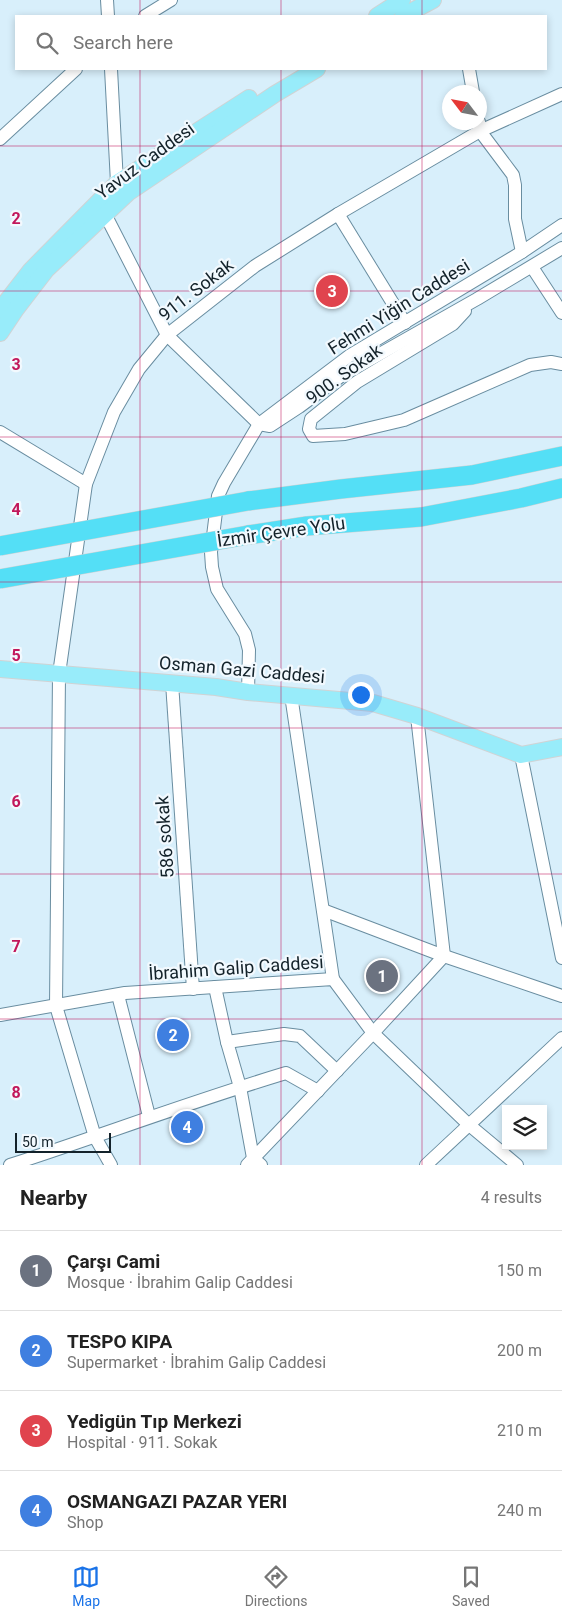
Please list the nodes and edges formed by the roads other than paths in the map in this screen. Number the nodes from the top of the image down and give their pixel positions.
1 (107, 0) edge
2 (171, 0) edge
3 (402, 0) edge
4 (426, 8) edge
5 (108, 15) edge
6 (147, 15) edge
7 (379, 15) edge
8 (407, 15) edge
9 (75, 70) edge
10 (111, 70) edge
11 (293, 70) edge
12 (315, 70) edge
13 (469, 70) edge
14 (472, 85) edge
15 (562, 94) edge
16 (487, 124) edge
17 (474, 130) edge
18 (481, 130) edge
19 (0, 139) edge
20 (117, 183) junction
21 (105, 214) junction
22 (338, 214) junction
23 (562, 225) edge
24 (562, 248) edge
25 (522, 252) junction
26 (532, 267) junction
27 (477, 299) junction
28 (0, 310) edge
29 (562, 313) edge
30 (405, 323) junction
31 (0, 333) edge
32 (167, 335) junction
33 (562, 364) edge
34 (259, 424) junction
35 (0, 432) edge
36 (562, 456) edge
37 (86, 484) junction
38 (562, 488) edge
39 (0, 546) edge
40 (0, 579) edge
41 (0, 669) edge
42 (59, 674) junction
43 (172, 683) junction
44 (248, 692) junction
45 (291, 695) junction
46 (417, 716) junction
47 (562, 748) edge
48 (521, 754) junction
49 (323, 910) junction
50 (444, 956) junction
51 (562, 958) edge
52 (333, 979) junction
53 (215, 987) junction
54 (193, 989) junction
55 (118, 994) junction
56 (562, 996) edge
57 (56, 1006) junction
58 (0, 1015) edge
59 (373, 1033) junction
60 (562, 1038) edge
61 (226, 1042) junction
62 (337, 1071) junction
63 (240, 1087) junction
64 (318, 1091) junction
65 (149, 1116) junction
66 (468, 1124) junction
67 (95, 1137) junction
68 (254, 1163) edge
69 (10, 1165) edge
70 (111, 1165) edge
71 (426, 1165) edge
72 (517, 1165) edge

1 - 5 street
2 - 6 street
3 - 7 main road
4 - 8 main road
9 - 19 street
10 - 20 street
11 - 20 main road, Yavuz Caddesi
12 - 21 main road, Yavuz Caddesi
13 - 14 street
15 - 16 street, 911. Sokak
17 - 22 street, 911. Sokak
18 - 25 street
20 - 28 main road, Yavuz Caddesi
21 - 31 main road, Yavuz Caddesi
21 - 32 street
22 - 30 street
22 - 32 street, 911. Sokak
23 - 25 street, Fehmi Yiğin Caddesi
24 - 26 street, Fehmi Yiğin Caddesi
25 - 30 street, Fehmi Yiğin Caddesi
26 - 27 street, Fehmi Yiğin Caddesi
26 - 29 street
27 - 33 street, 900. Sokak
27 - 34 street, Fehmi Yiğin Caddesi
30 - 34 street, Fehmi Yiğin Caddesi
32 - 34 street
32 - 37 street, 911. Sokak
34 - 44 street, Fehmi Yiğin Caddesi
35 - 37 street
36 - 39 highway, İzmir Çevre Yolu, bridge
37 - 42 street, 911. Sokak
38 - 40 highway, İzmir Çevre Yolu, bridge
41 - 42 main road, Osman Gazi Caddesi
42 - 43 main road, Osman Gazi Caddesi
42 - 57 street, 911. Sokak
43 - 44 main road, Osman Gazi Caddesi
43 - 54 street, 586 sokak
44 - 45 main road, Osman Gazi Caddesi
45 - 46 main road, Osman Gazi Caddesi
45 - 49 street
46 - 48 main road, Osman Gazi Caddesi
46 - 50 street
47 - 48 main road, Osman Gazi Caddesi
48 - 51 street
49 - 50 street
49 - 52 street
50 - 56 street
50 - 59 street
52 - 53 street, İbrahim Galip Caddesi
52 - 59 street, İbrahim Galip Caddesi
53 - 54 street, İbrahim Galip Caddesi
53 - 61 street
54 - 55 street, İbrahim Galip Caddesi
55 - 57 street, İbrahim Galip Caddesi
55 - 65 street
57 - 58 street, İbrahim Galip Caddesi
57 - 67 street, 911. Sokak
59 - 62 street
59 - 66 street, İbrahim Galip Caddesi
60 - 66 street
61 - 62 street
61 - 63 street
62 - 64 street
63 - 64 street
63 - 65 street
63 - 68 street
64 - 68 street
65 - 67 street
66 - 71 street
66 - 72 street, İbrahim Galip Caddesi
67 - 69 street
67 - 70 street, 911. Sokak

